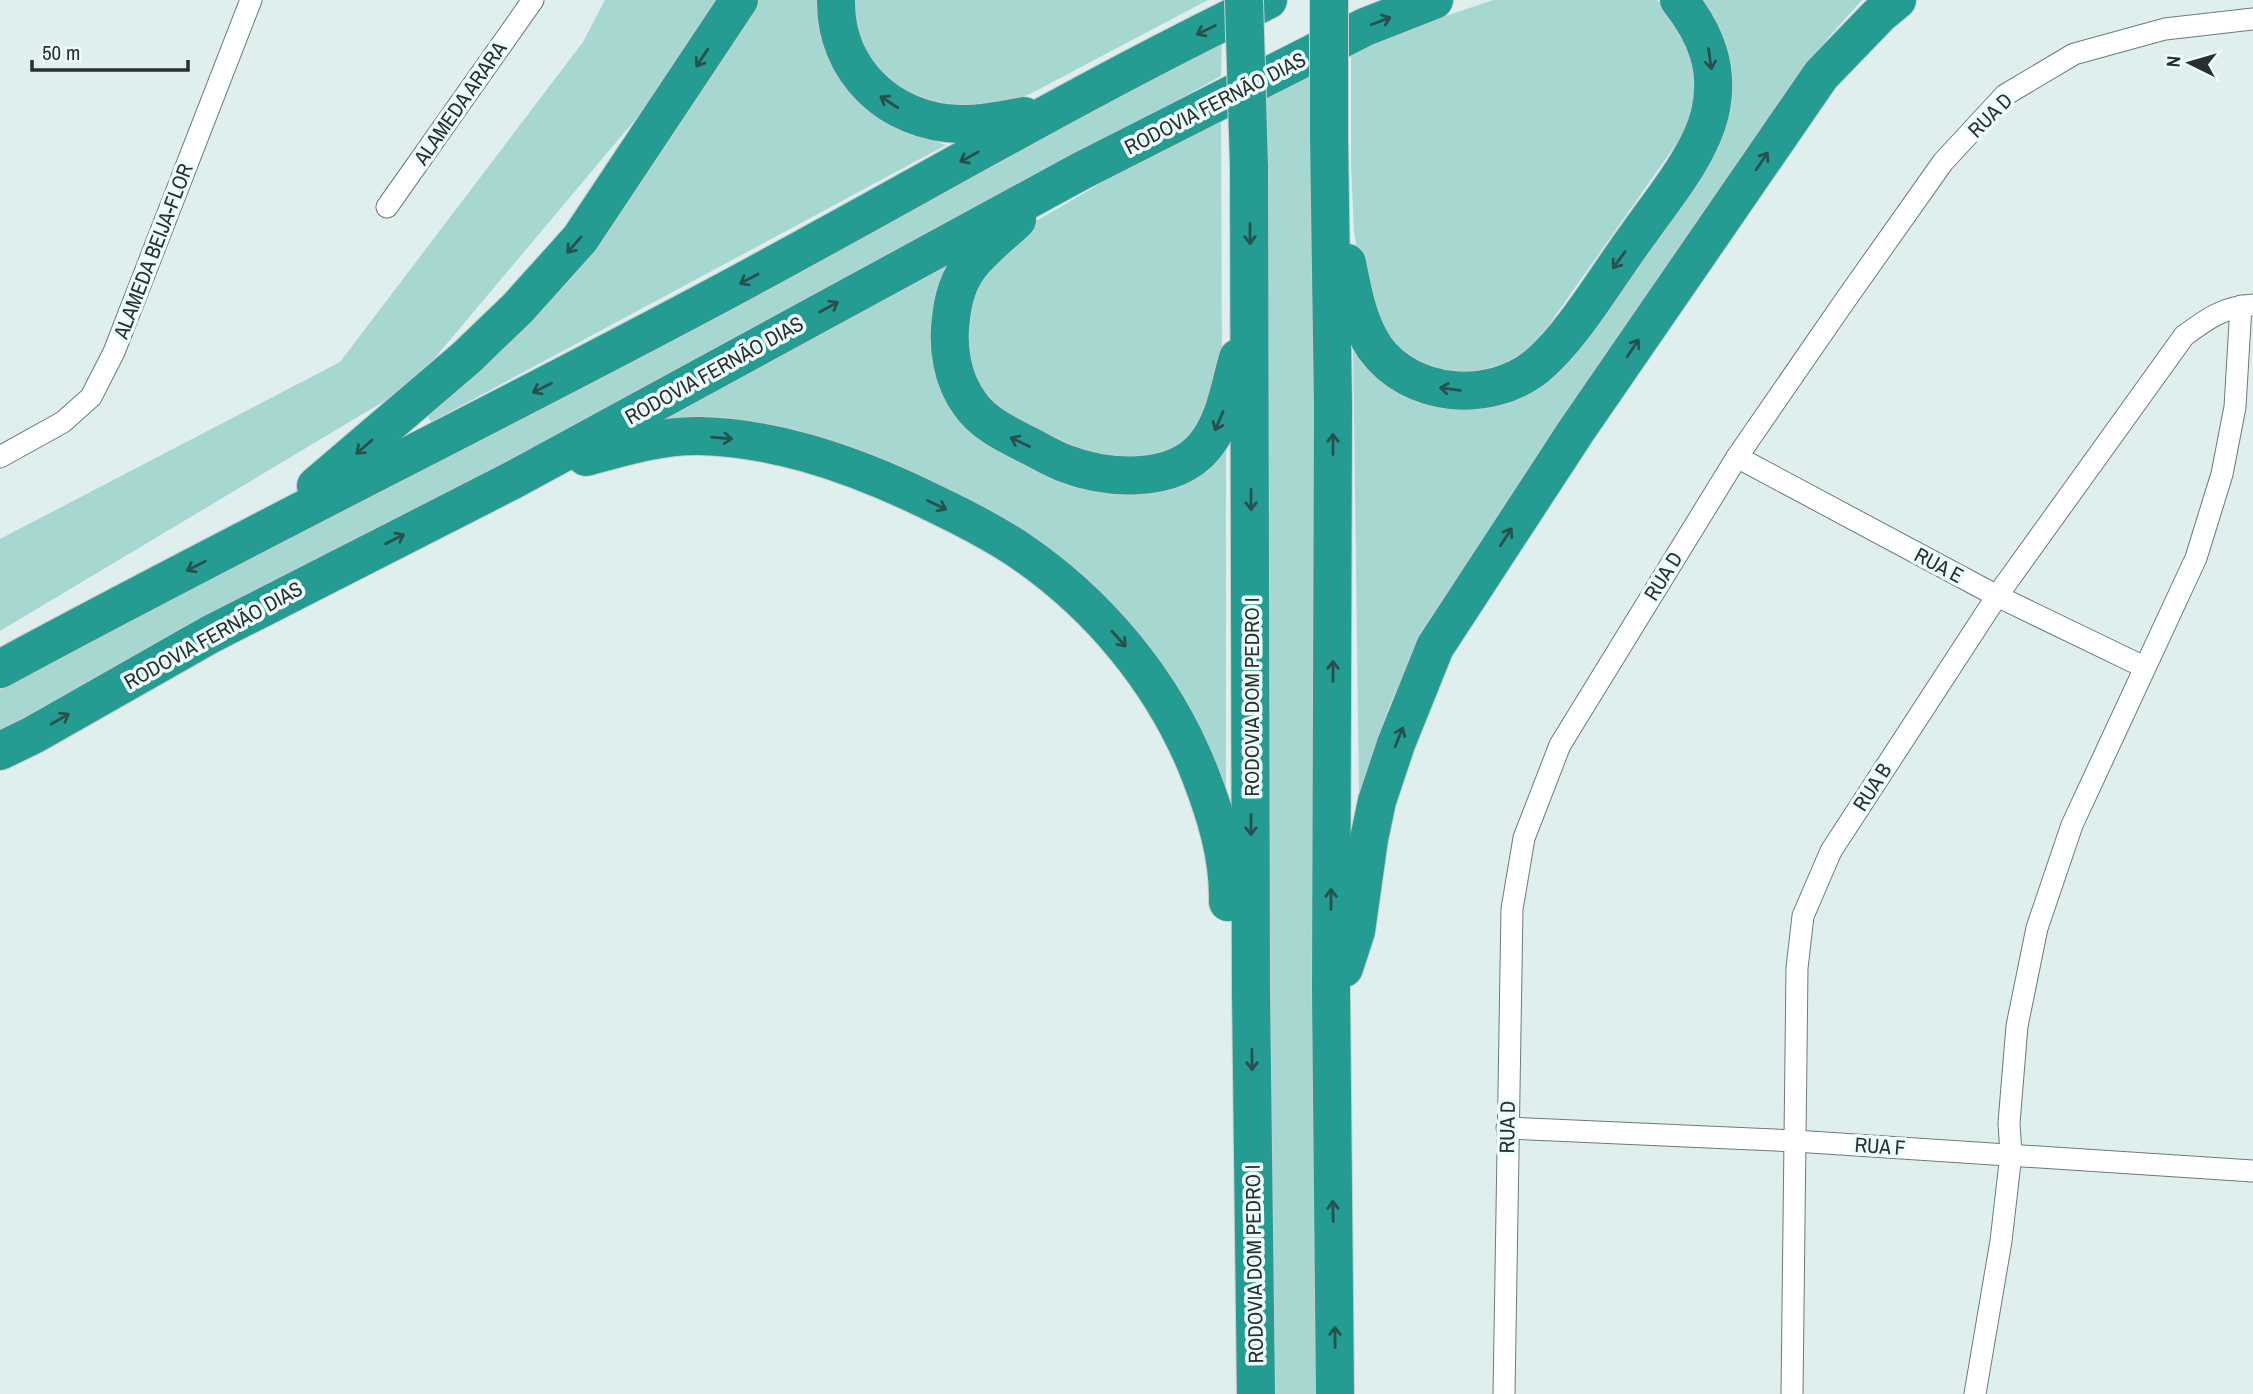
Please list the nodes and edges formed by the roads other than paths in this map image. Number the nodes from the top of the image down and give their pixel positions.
1 (251, 0) edge
2 (533, 0) edge
3 (739, 0) edge
4 (836, 0) edge
5 (1244, 0) edge
6 (1268, 0) edge
7 (1329, 0) edge
8 (1434, 0) edge
9 (1679, 0) edge
10 (1897, 0) edge
11 (2253, 19) edge
12 (1050, 111) junction
13 (1329, 149) junction
14 (1079, 172) junction
15 (387, 207) dead end
16 (2247, 306) edge
17 (1251, 309) junction
18 (0, 457) edge
19 (1737, 457) junction
20 (511, 481) junction
21 (257, 535) junction
22 (1997, 596) junction
23 (2144, 667) junction
24 (0, 668) edge
25 (0, 751) edge
26 (1331, 991) junction
27 (1251, 992) junction
28 (1507, 1128) junction
29 (1795, 1141) junction
30 (2011, 1154) junction
31 (2253, 1171) edge
32 (1256, 1394) edge
33 (1335, 1394) edge
34 (1504, 1394) edge
35 (1792, 1394) edge
36 (1975, 1394) edge

1 - 18 street, ALAMEDA BEIJA-FLOR
2 - 15 street, ALAMEDA ARARA
3 -> 21 highway
12 -> 4 highway
5 -> 17 highway, RODOVIA DOM PEDRO I, bridge
6 -> 12 highway
7 - 13 highway, bridge
14 -> 8 highway, RODOVIA FERNÃO DIAS
9 -> 13 highway
26 -> 10 highway
11 - 19 street, RUA D
12 -> 21 highway
26 -> 13 highway
17 -> 14 highway
20 -> 14 highway, RODOVIA FERNÃO DIAS
16 - 22 street, RUA B
16 - 23 street
17 -> 27 highway, RODOVIA DOM PEDRO I
19 - 22 street, RUA E
19 - 28 street, RUA D
25 -> 20 highway, RODOVIA FERNÃO DIAS
20 -> 27 highway
21 -> 24 highway
22 - 23 street, RUA E
22 - 29 street, RUA B
23 - 30 street
33 -> 26 highway
27 -> 32 highway, RODOVIA DOM PEDRO I
28 - 29 street, RUA F
28 - 34 street, RUA D
29 - 30 street, RUA F
29 - 35 street, RUA B
30 - 31 street, RUA F
30 - 36 street

